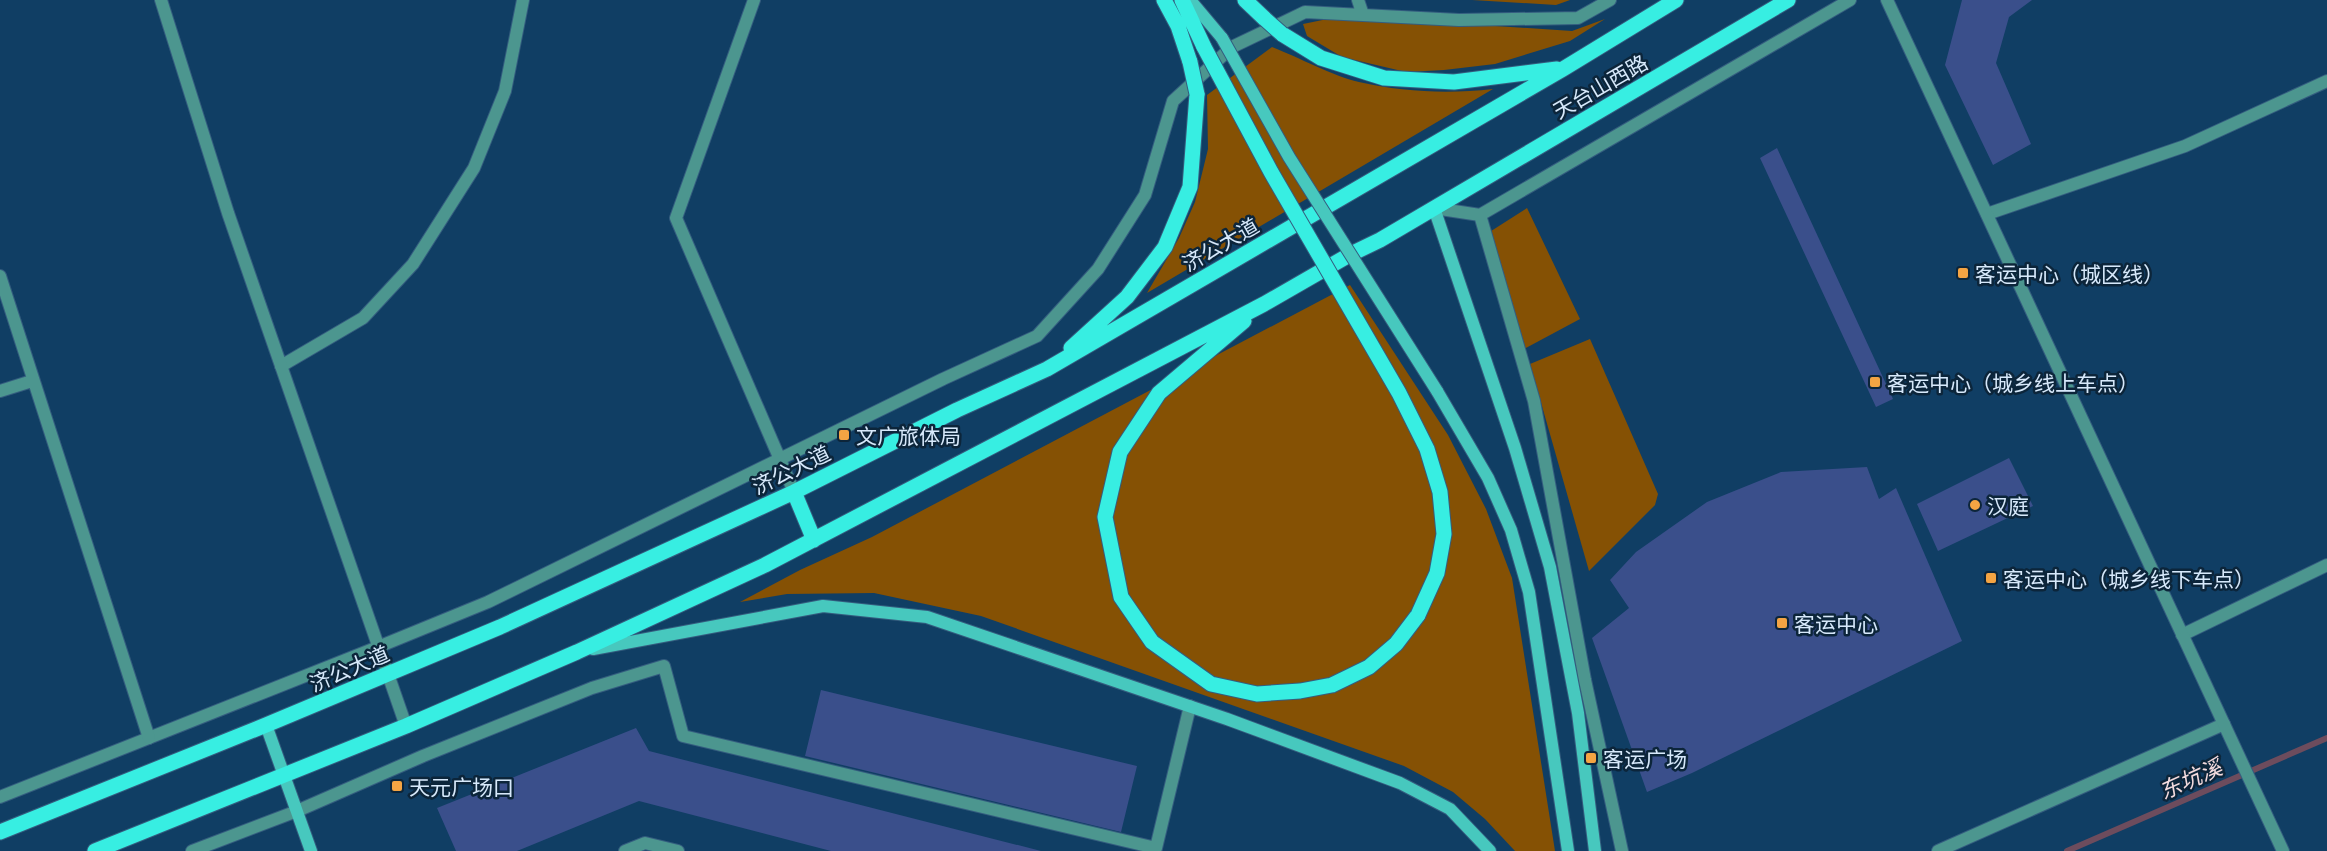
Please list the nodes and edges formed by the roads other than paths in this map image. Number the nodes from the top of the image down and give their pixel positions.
1 (161, 0) edge
2 (524, 0) edge
3 (754, 0) edge
4 (1164, 0) edge
5 (1182, 0) edge
6 (1190, 0) edge
7 (1199, 0) edge
8 (1245, 0) edge
9 (1358, 0) edge
10 (1610, 0) edge
11 (1676, 0) edge
12 (1788, 0) edge
13 (1850, 0) edge
14 (1887, 0) edge
15 (1363, 15) junction
16 (1222, 38) junction
17 (1563, 69) junction
18 (2327, 81) edge
19 (1434, 208) junction
20 (1987, 214) junction
21 (1480, 216) junction
22 (0, 276) edge
23 (1264, 304) junction
24 (281, 366) junction
25 (1047, 369) junction
26 (32, 381) junction
27 (0, 391) edge
28 (780, 460) junction
29 (794, 492) junction
30 (814, 540) junction
31 (2327, 565) edge
32 (2182, 635) junction
33 (378, 647) junction
34 (577, 652) junction
35 (388, 674) junction
36 (1190, 706) junction
37 (2224, 724) junction
38 (266, 725) junction
39 (406, 726) junction
40 (149, 738) junction
41 (285, 777) junction
42 (0, 797) edge
43 (297, 811) junction
44 (0, 832) edge
45 (1157, 849) edge
46 (95, 851) edge
47 (192, 851) edge
48 (311, 851) edge
49 (625, 851) edge
50 (678, 851) edge
51 (1490, 851) edge
52 (1568, 851) edge
53 (1595, 851) edge
54 (1622, 851) edge
55 (1938, 851) edge
56 (2283, 851) edge

1 - 24 street
2 - 24 street
3 - 28 street
4 - 25 main road, bridge
5 - 23 main road, bridge
6 - 16 main road
7 - 16 main road
8 - 17 main road, bridge
9 - 15 street
10 - 15 street
11 - 17 main road, 天台山西路
12 - 19 main road, 天台山西路
13 - 21 street
14 - 20 street
15 - 28 street
16 - 52 main road, bridge
17 - 25 main road, 济公大道
18 - 20 street
19 - 21 street
19 - 23 main road
19 - 53 main road
20 - 32 street
21 - 54 street
22 - 26 street
23 - 30 main road
24 - 33 street
25 - 29 main road, 济公大道
26 - 27 street
26 - 40 street
28 - 29 street
28 - 33 street
29 - 30 main road
29 - 35 main road, 济公大道
30 - 34 main road
31 - 32 street
32 - 37 street
33 - 35 street
33 - 40 street
34 - 36 main road
34 - 39 main road
35 - 38 main road, 济公大道
35 - 39 street
36 - 45 street
36 - 51 main road
37 - 55 street
37 - 56 street
38 - 41 main road
38 - 44 main road, 济公大道
39 - 41 main road
40 - 42 street
41 - 43 main road
41 - 46 main road
43 - 45 street
43 - 47 street
43 - 48 main road
49 - 50 street

